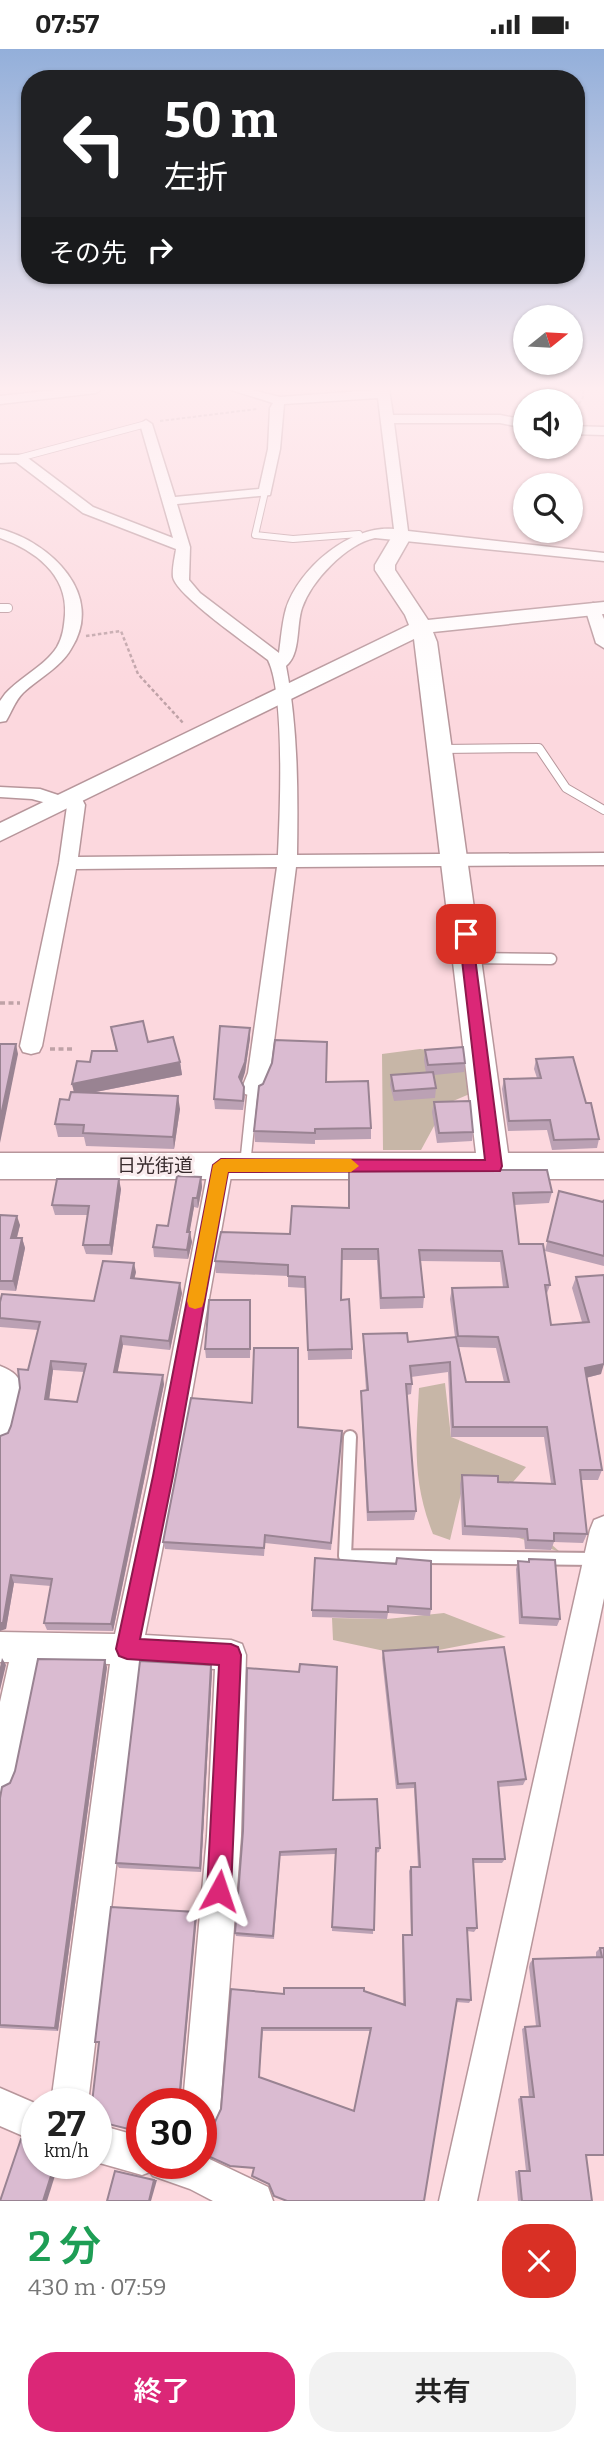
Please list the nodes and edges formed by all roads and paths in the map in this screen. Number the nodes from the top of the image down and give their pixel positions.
1 (62, 489) edge
2 (166, 489) edge
3 (397, 489) edge
4 (265, 492) joint
5 (170, 501) junction
6 (0, 533) edge
7 (363, 535) junction
8 (401, 537) junction
9 (183, 547) junction
10 (604, 557) edge
11 (599, 608) edge
12 (422, 628) junction
13 (70, 637) junction
14 (604, 643) edge
15 (278, 664) junction
16 (8, 689) edge
17 (283, 693) junction
18 (0, 717) edge
19 (196, 736) junction
20 (440, 749) junction
21 (0, 792) edge
22 (67, 799) junction
23 (604, 810) edge
24 (0, 833) edge
25 (604, 859) edge
26 (456, 860) junction
27 (287, 862) junction
28 (68, 863) junction
29 (469, 958) junction
30 (551, 959) dead end
31 (31, 1046) dead end
32 (253, 1088) joint
33 (0, 1165) edge
34 (233, 1165) junction
35 (494, 1166) junction
36 (604, 1166) edge
37 (0, 1378) edge
38 (0, 1430) edge
39 (350, 1437) dead end
40 (601, 1544) edge
41 (13, 1648) edge
42 (127, 1649) junction
43 (0, 1776) edge
44 (71, 2088) edge
45 (203, 2088) edge
46 (0, 2107) edge
47 (21, 2116) edge
48 (211, 2179) edge
49 (254, 2201) edge
50 (458, 2201) edge

1 - 9 street
2 - 5 street
3 - 8 street
4 - 5 street
4 - 7 lane
5 - 9 street
6 - 13 street
7 - 8 street
7 - 15 street
8 - 10 street
8 - 12 street
9 - 15 street
11 - 12 street
11 - 14 street
12 - 17 street
12 - 20 street
13 - 16 street
13 - 19 path
15 - 17 street
16 - 18 street
17 - 19 street
17 - 27 street
19 - 22 street
20 - 23 lane
20 - 26 street
21 - 22 street
22 - 24 street
22 - 28 street
25 - 26 street
26 - 27 street
26 - 29 street
27 - 28 street
27 - 32 street
28 - 31 street
29 - 30 lane
29 - 35 street
32 - 34 lane
33 - 34 street, 日光街道
34 - 35 street, 日光街道
34 - 42 street
35 - 36 street, 日光街道
37 - 38 street
39 - 40 lane
40 - 50 street
41 - 42 street
41 - 43 street
42 - 44 street
42 - 45 street
46 - 47 street
48 - 49 street

